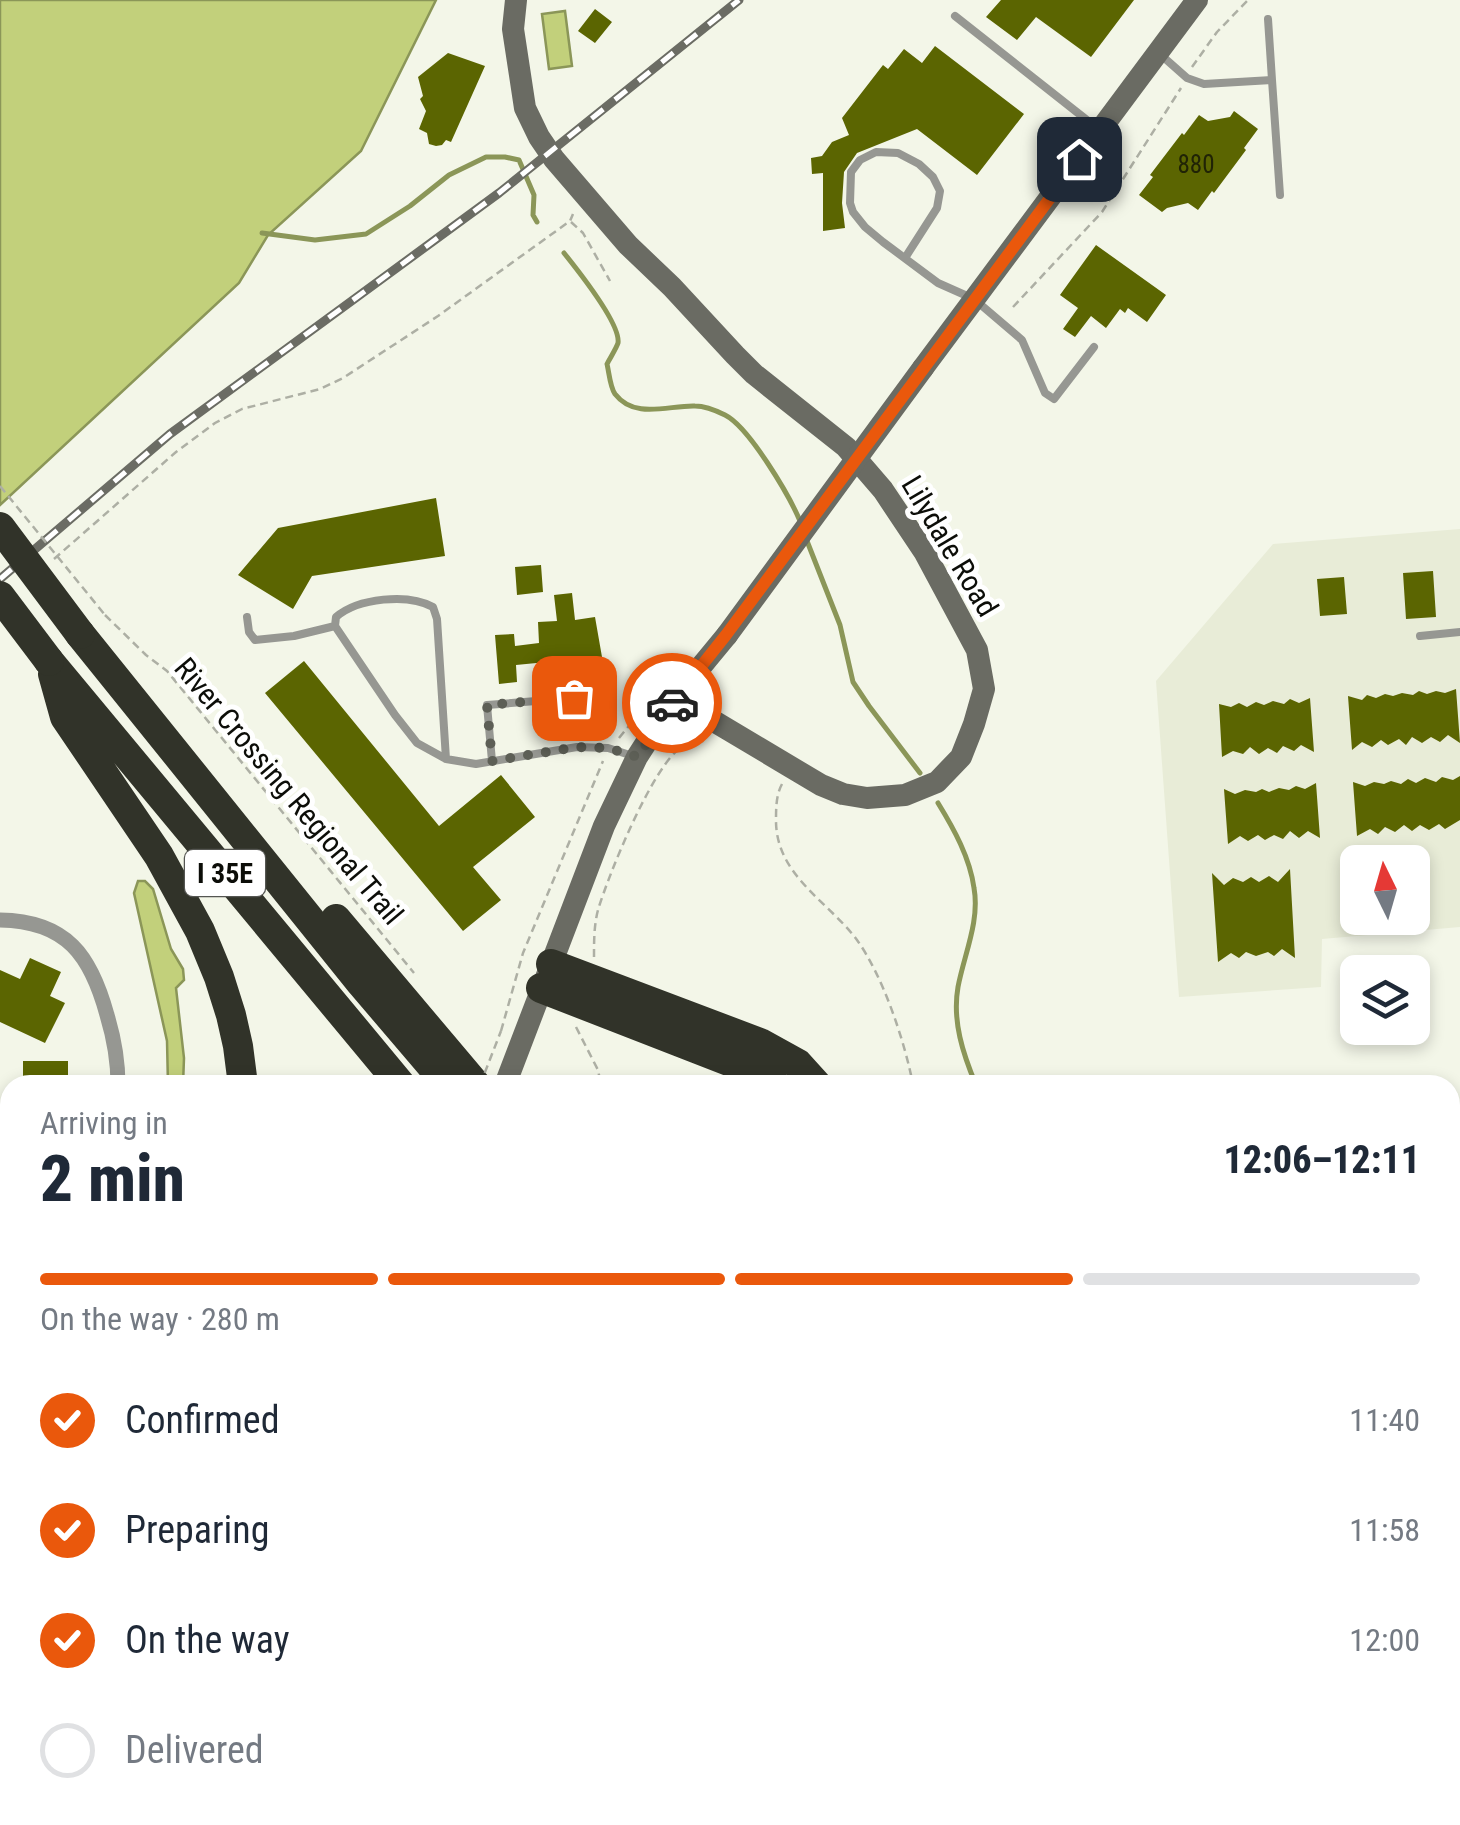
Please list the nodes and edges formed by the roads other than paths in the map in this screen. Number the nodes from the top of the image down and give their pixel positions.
1 (516, 0) edge
2 (1197, 0) edge
3 (955, 16) dead end
4 (1268, 19) dead end
5 (1158, 52) junction
6 (1272, 80) junction
7 (1100, 131) junction
8 (1280, 195) dead end
9 (905, 258) junction
10 (974, 299) junction
11 (1094, 347) dead end
12 (0, 527) edge
13 (0, 596) edge
14 (247, 617) dead end
15 (335, 626) junction
16 (1460, 632) edge
17 (1420, 636) dead end
18 (100, 658) junction
19 (49, 661) junction
20 (574, 698) dead end
21 (675, 698) junction
22 (638, 757) junction
23 (446, 759) junction
24 (492, 761) junction
25 (0, 920) edge
26 (535, 982) junction
27 (585, 991) junction
28 (118, 1075) edge
29 (241, 1075) edge
30 (393, 1075) edge
31 (440, 1075) edge
32 (484, 1075) edge
33 (487, 1075) edge
34 (761, 1075) edge
35 (808, 1075) edge

1 - 21 street, Lilydale Road
2 - 5 street
3 - 7 lane
4 - 6 lane
5 - 6 lane
5 - 7 street
6 - 8 lane
7 - 10 street
9 - 9 lane
9 - 10 lane
10 - 11 lane
10 - 21 street, bridge
12 - 18 highway, I 35E, bridge
13 - 19 highway, I 35E, bridge
14 - 15 lane
15 - 23 lane
15 - 23 lane
16 - 17 lane
18 - 31 highway, I 35E
18 - 32 highway
19 - 29 highway
19 - 30 highway, I 35E
20 - 24 lane
21 - 22 street
22 - 24 lane
22 - 26 street
23 - 24 lane
25 - 28 street
26 - 27 highway
26 - 33 street
27 - 34 highway
27 - 35 highway

